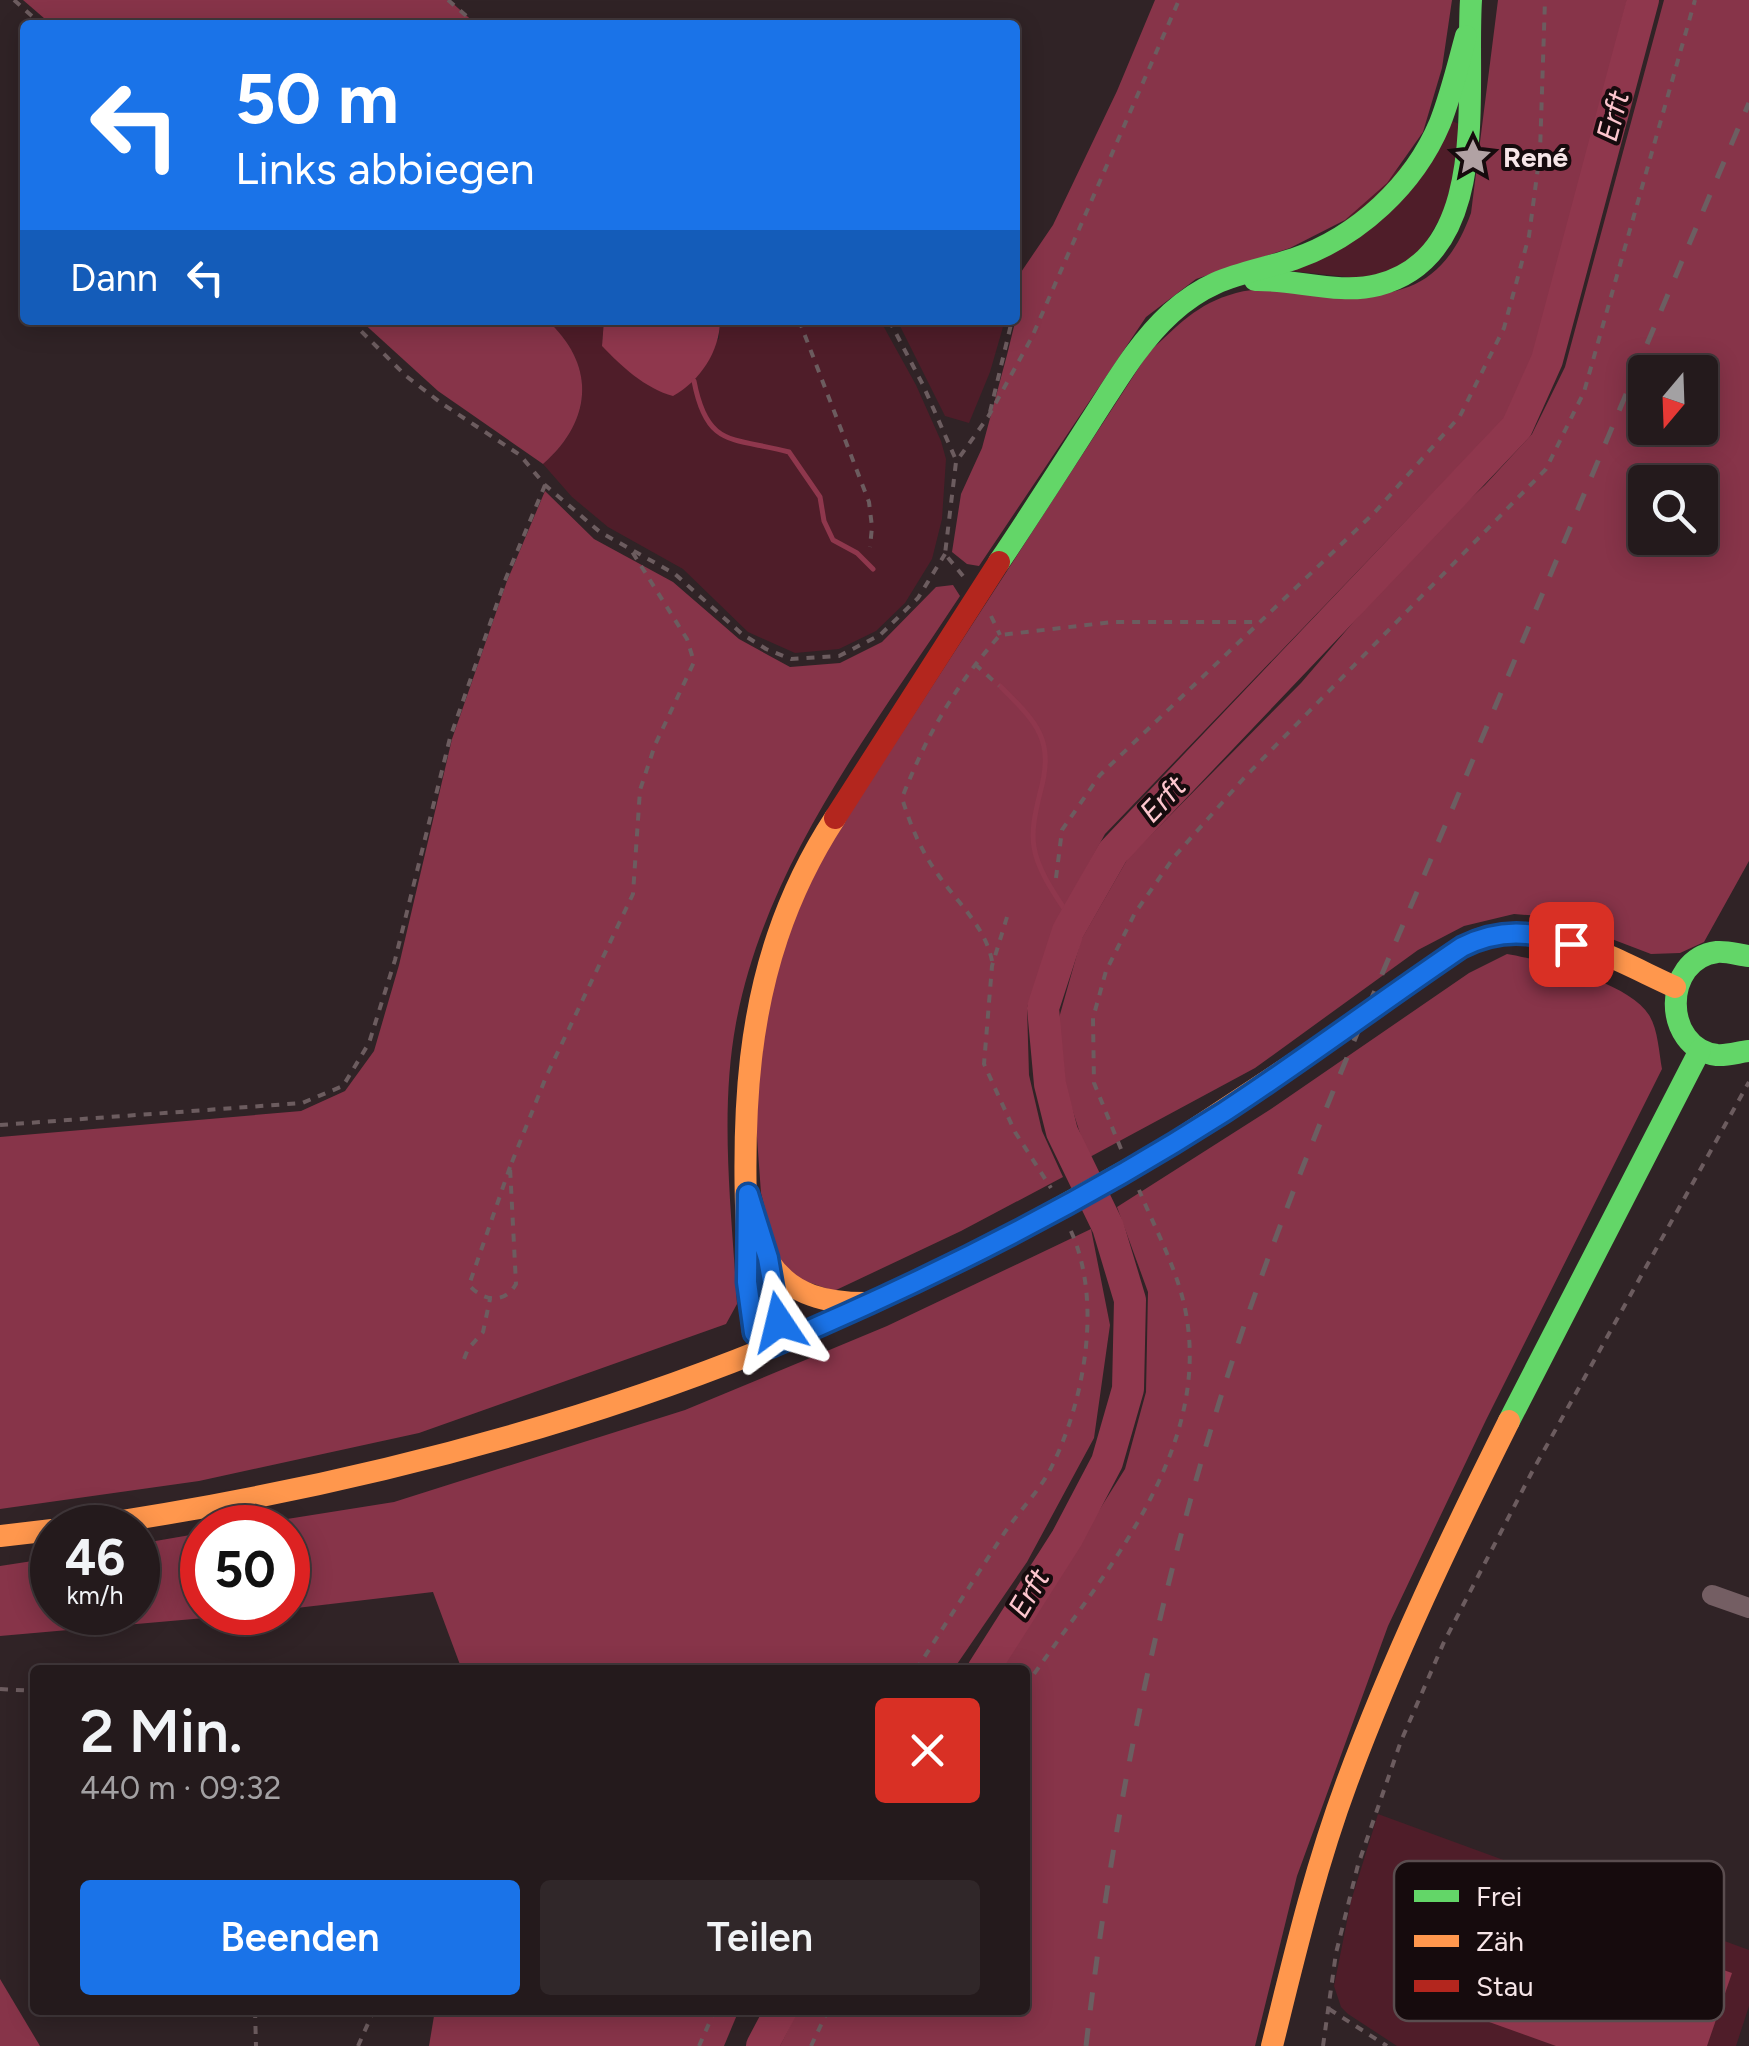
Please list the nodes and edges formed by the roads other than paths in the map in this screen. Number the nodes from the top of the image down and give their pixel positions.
1 (1471, 0) edge
2 (1466, 36) junction
3 (1209, 286) junction
4 (1749, 956) edge
5 (1675, 987) junction
6 (1700, 1050) junction
7 (1749, 1051) edge
8 (748, 1194) junction
9 (768, 1258) junction
10 (872, 1302) junction
11 (770, 1347) junction
12 (160, 1514) edge
13 (30, 1533) edge
14 (0, 1536) edge
15 (1712, 1595) dead end
16 (1749, 1608) edge
17 (1272, 2046) edge

1 - 2 main road
2 - 3 main road
2 - 3 main road
3 - 8 main road
4 - 5 main road
5 - 6 main road
5 - 10 main road, bridge
6 - 7 main road
6 - 17 main road
8 - 9 main road
8 - 11 main road
9 - 10 main road
9 - 11 main road
10 - 11 main road
11 - 12 main road
13 - 14 main road
15 - 16 street

